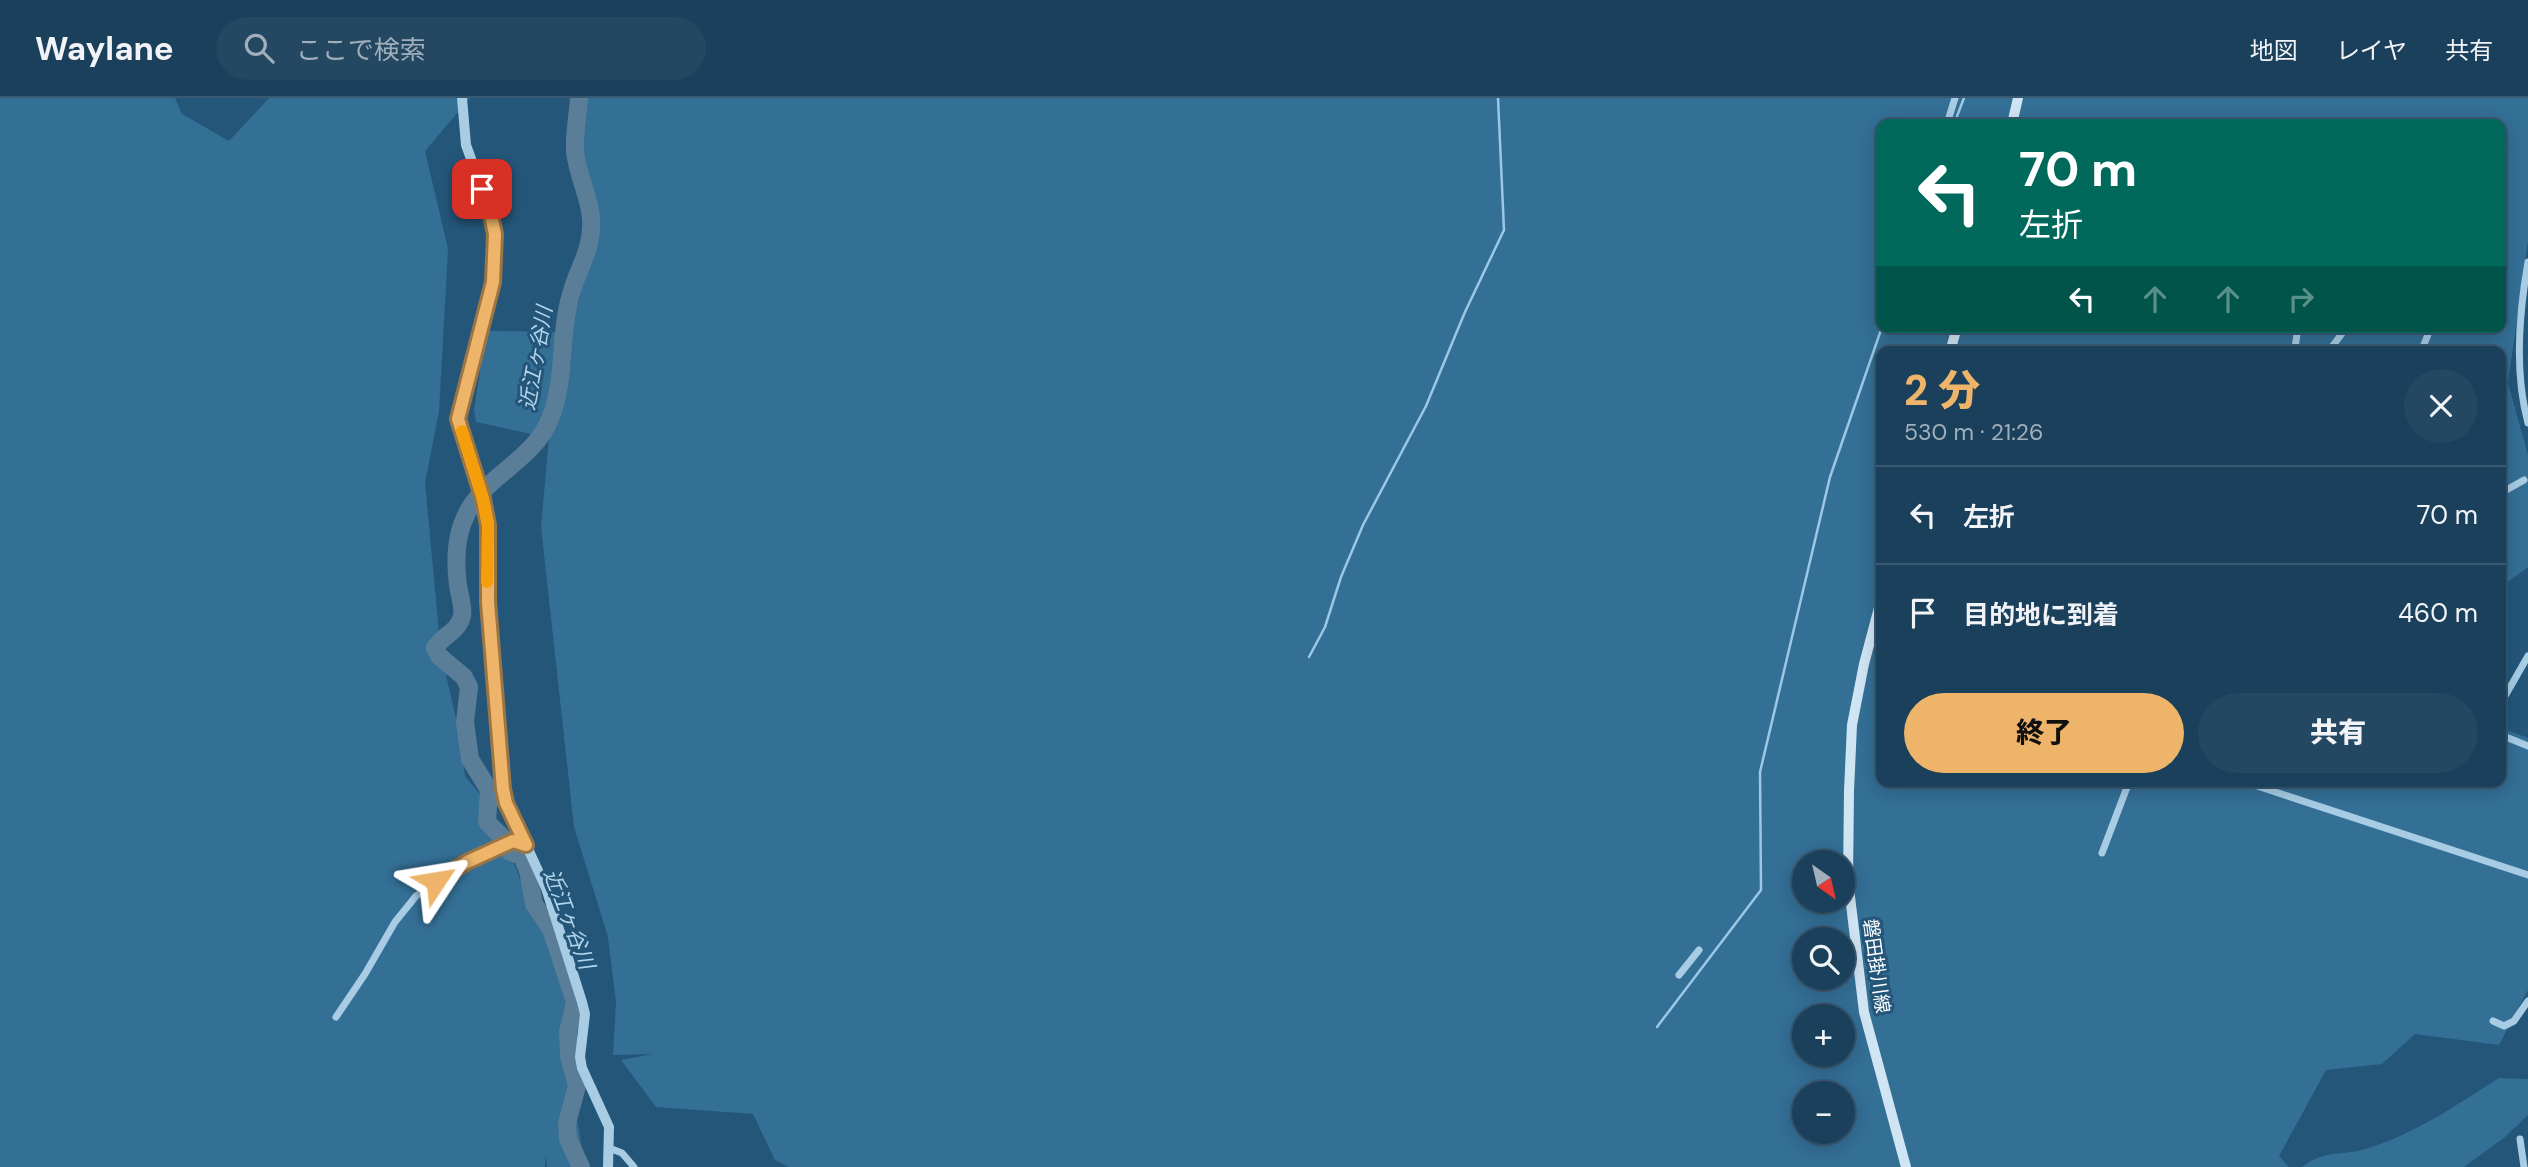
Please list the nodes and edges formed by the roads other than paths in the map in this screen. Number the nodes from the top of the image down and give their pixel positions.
1 (462, 98) edge
2 (1955, 98) edge
3 (2018, 98) edge
4 (1949, 119) edge
5 (2013, 119) edge
6 (2528, 262) edge
7 (2528, 424) edge
8 (2524, 480) dead end
9 (2506, 490) edge
10 (1876, 619) edge
11 (2528, 656) edge
12 (2506, 694) edge
13 (2506, 737) edge
14 (2528, 746) edge
15 (2127, 787) edge
16 (2260, 787) edge
17 (526, 845) junction
18 (2102, 853) dead end
19 (2528, 875) edge
20 (1699, 950) dead end
21 (1679, 975) dead end
22 (2528, 1001) edge
23 (336, 1017) dead end
24 (2493, 1021) dead end
25 (2520, 1139) dead end
26 (609, 1148) junction
27 (608, 1167) edge
28 (634, 1167) edge
29 (1906, 1167) edge
30 (2524, 1167) edge

1 - 17 street
2 - 4 street
3 - 5 main road
6 - 7 street
8 - 9 street
10 - 29 main road, 磐田掛川線
11 - 12 street
13 - 14 street
15 - 18 street
16 - 19 street
17 - 23 street
17 - 26 street
20 - 21 street
22 - 24 street
25 - 30 street
26 - 27 street
26 - 28 street

